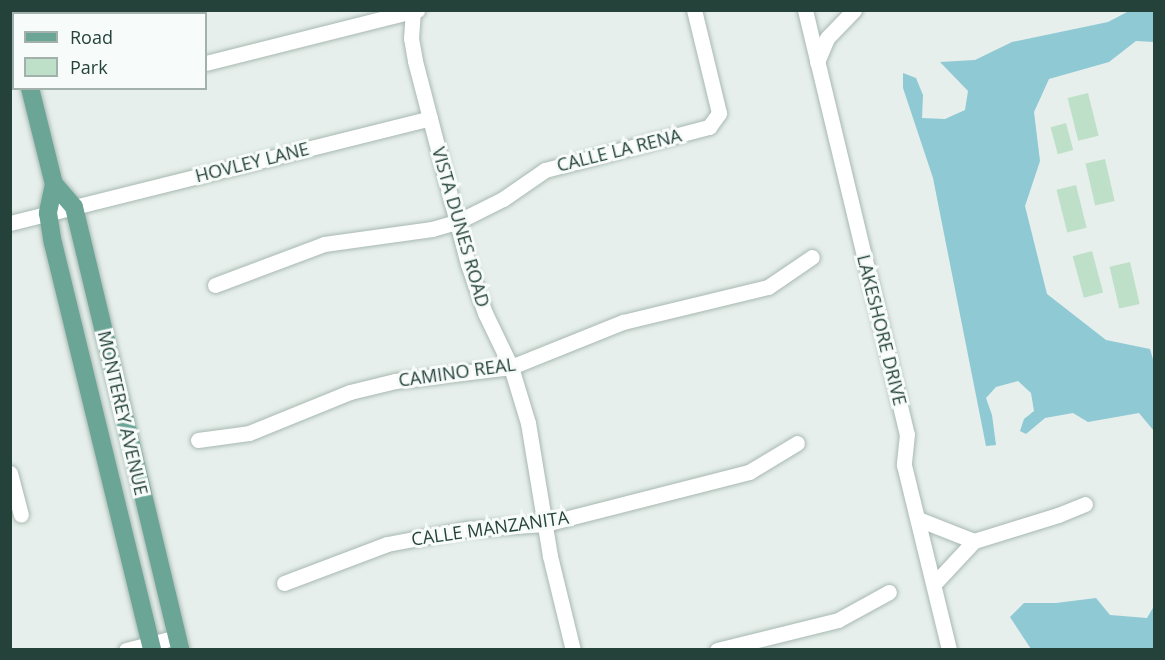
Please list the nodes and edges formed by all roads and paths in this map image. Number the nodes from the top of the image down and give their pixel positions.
1 (694, 10) edge
2 (805, 10) edge
3 (854, 10) edge
4 (414, 11) edge
5 (817, 62) junction
6 (207, 63) edge
7 (30, 90) edge
8 (430, 118) junction
9 (54, 184) junction
10 (74, 207) junction
11 (48, 213) junction
12 (457, 222) junction
13 (10, 223) edge
14 (812, 257) dead end
15 (215, 285) dead end
16 (512, 367) junction
17 (198, 440) dead end
18 (797, 443) dead end
19 (10, 472) edge
20 (1085, 504) dead end
21 (21, 515) dead end
22 (918, 519) junction
23 (544, 524) junction
24 (974, 542) junction
25 (284, 583) dead end
26 (934, 584) junction
27 (889, 592) dead end
28 (178, 643) edge
29 (151, 646) edge
30 (126, 650) edge
31 (573, 650) edge
32 (717, 650) edge
33 (950, 650) edge

1 - 12 street, CALLE LA RENA
2 - 5 street, LAKESHORE DRIVE
3 - 5 street
4 - 6 street
4 - 8 street, VISTA DUNES ROAD
5 - 22 street, LAKESHORE DRIVE
7 - 9 main road, MONTEREY AVENUE
8 - 10 street, HOVLEY LANE
8 - 12 street, VISTA DUNES ROAD
9 - 10 main road, MONTEREY AVENUE
9 - 11 main road, MONTEREY AVENUE
10 - 11 street, HOVLEY LANE
10 - 28 main road, MONTEREY AVENUE
11 - 13 street, HOVLEY LANE
11 - 29 main road, MONTEREY AVENUE
12 - 15 street, CALLE LA RENA
12 - 16 street, VISTA DUNES ROAD
14 - 16 street, CAMINO REAL
16 - 17 street, CAMINO REAL
16 - 23 street, VISTA DUNES ROAD
18 - 23 street, CALLE MANZANITA
19 - 21 street
20 - 24 street
22 - 24 street
22 - 26 street, LAKESHORE DRIVE
23 - 25 street, CALLE MANZANITA
23 - 31 street, VISTA DUNES ROAD
24 - 26 street
26 - 33 street, LAKESHORE DRIVE
27 - 32 street
28 - 29 street
29 - 30 street

